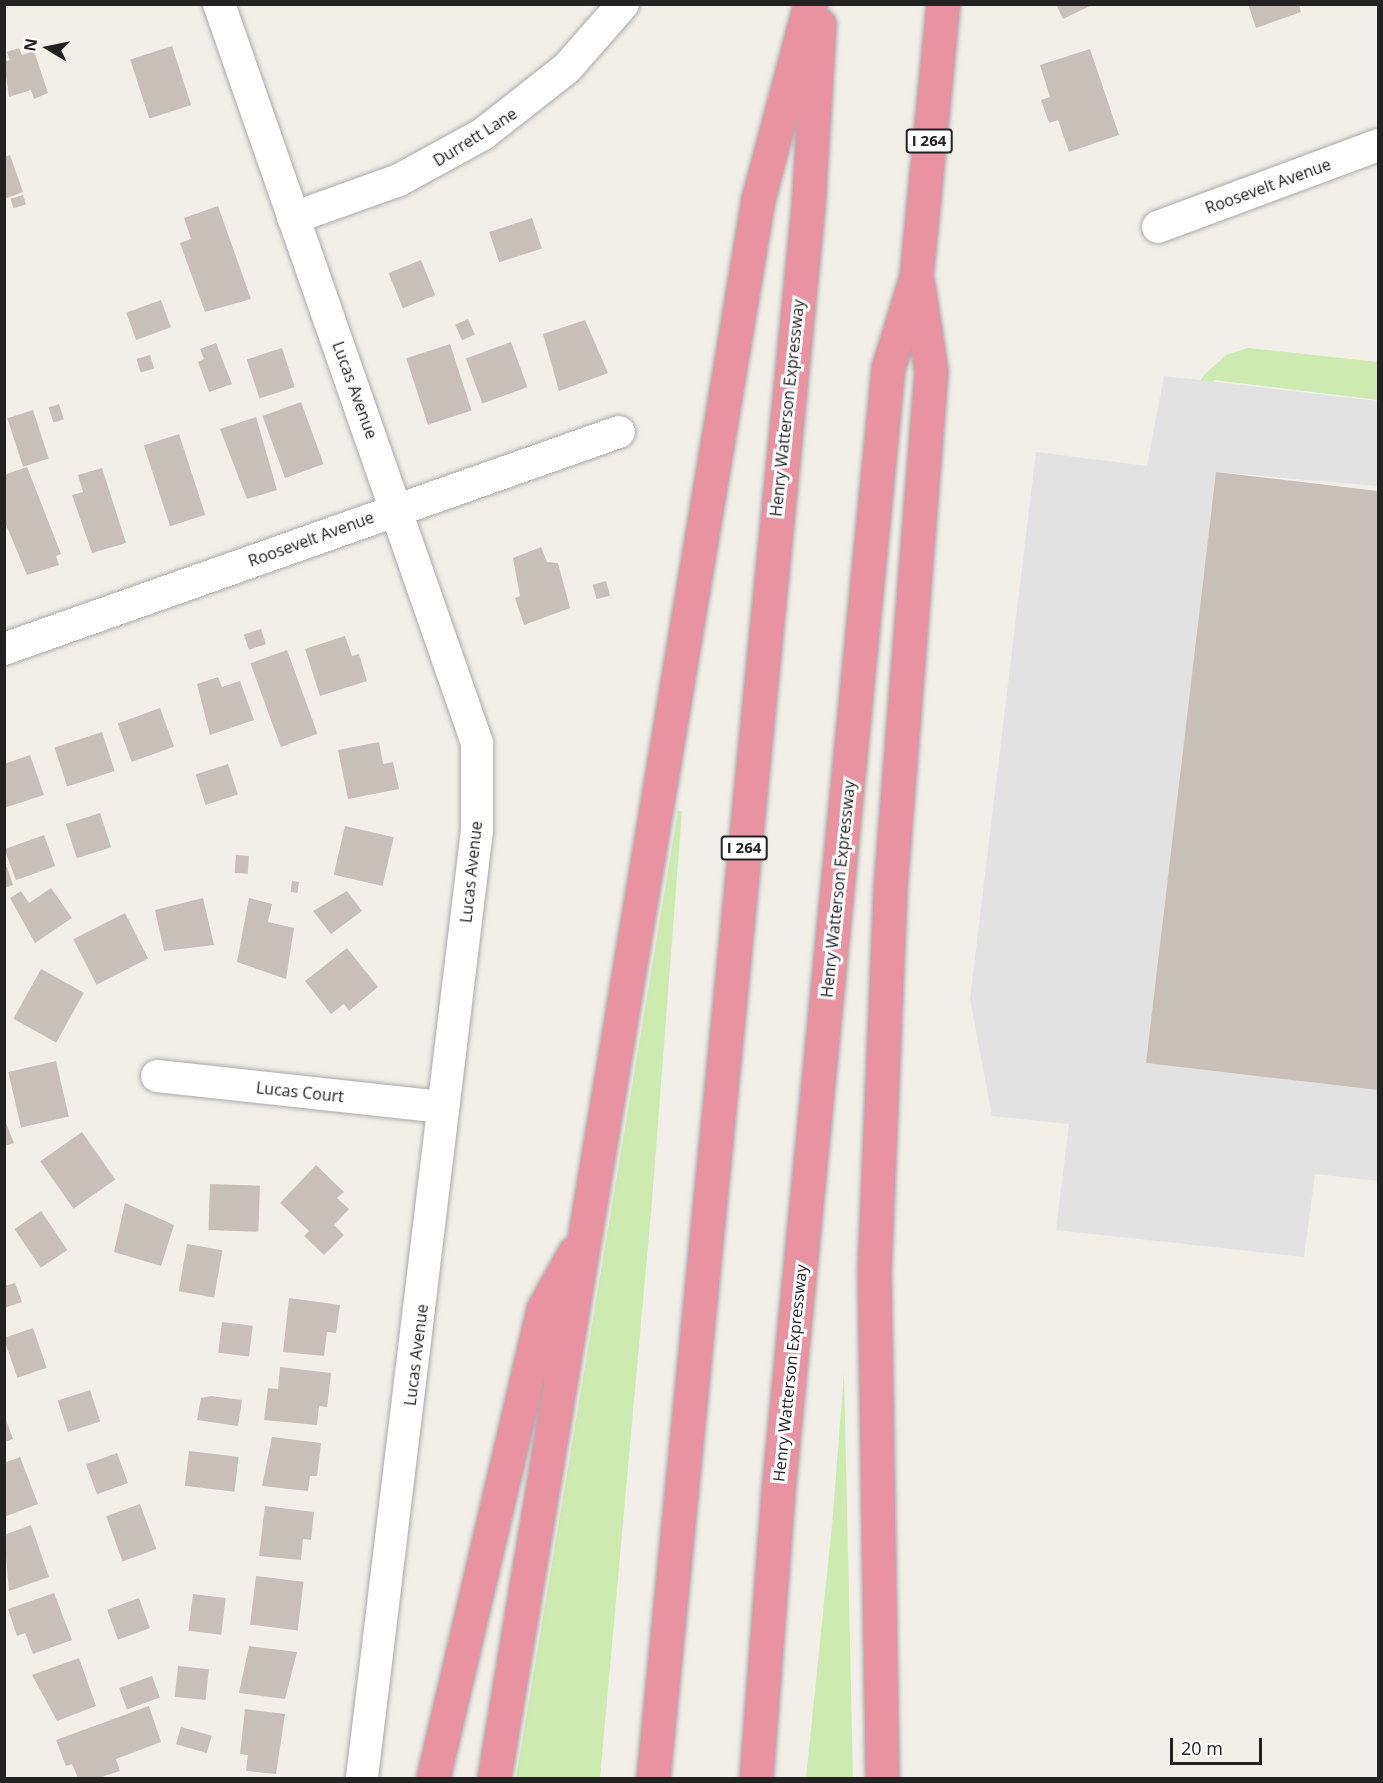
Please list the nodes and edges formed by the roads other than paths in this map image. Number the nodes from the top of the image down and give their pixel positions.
1 (219, 4) edge
2 (623, 4) edge
3 (810, 4) edge
4 (821, 4) edge
5 (943, 4) edge
6 (1378, 145) edge
7 (293, 218) junction
8 (1158, 227) dead end
9 (916, 277) junction
10 (619, 432) dead end
11 (395, 509) junction
12 (4, 649) edge
13 (157, 1076) dead end
14 (443, 1107) junction
15 (586, 1231) junction
16 (362, 1779) edge
17 (433, 1779) edge
18 (494, 1779) edge
19 (653, 1779) edge
20 (756, 1779) edge
21 (882, 1779) edge

1 - 7 street, Lucas Avenue
2 - 7 street, Durrett Lane
3 - 15 highway
4 - 19 highway, Henry Watterson Expressway / I 264
5 - 9 highway, Henry Watterson Expressway / I 264
6 - 8 street, Roosevelt Avenue
7 - 11 street, Lucas Avenue
9 - 20 highway, Henry Watterson Expressway / I 264
9 - 21 highway
10 - 11 street, Roosevelt Avenue
11 - 12 street, Roosevelt Avenue
11 - 14 street, Lucas Avenue
13 - 14 street, Lucas Court
14 - 16 street, Lucas Avenue
15 - 17 highway
15 - 18 highway

